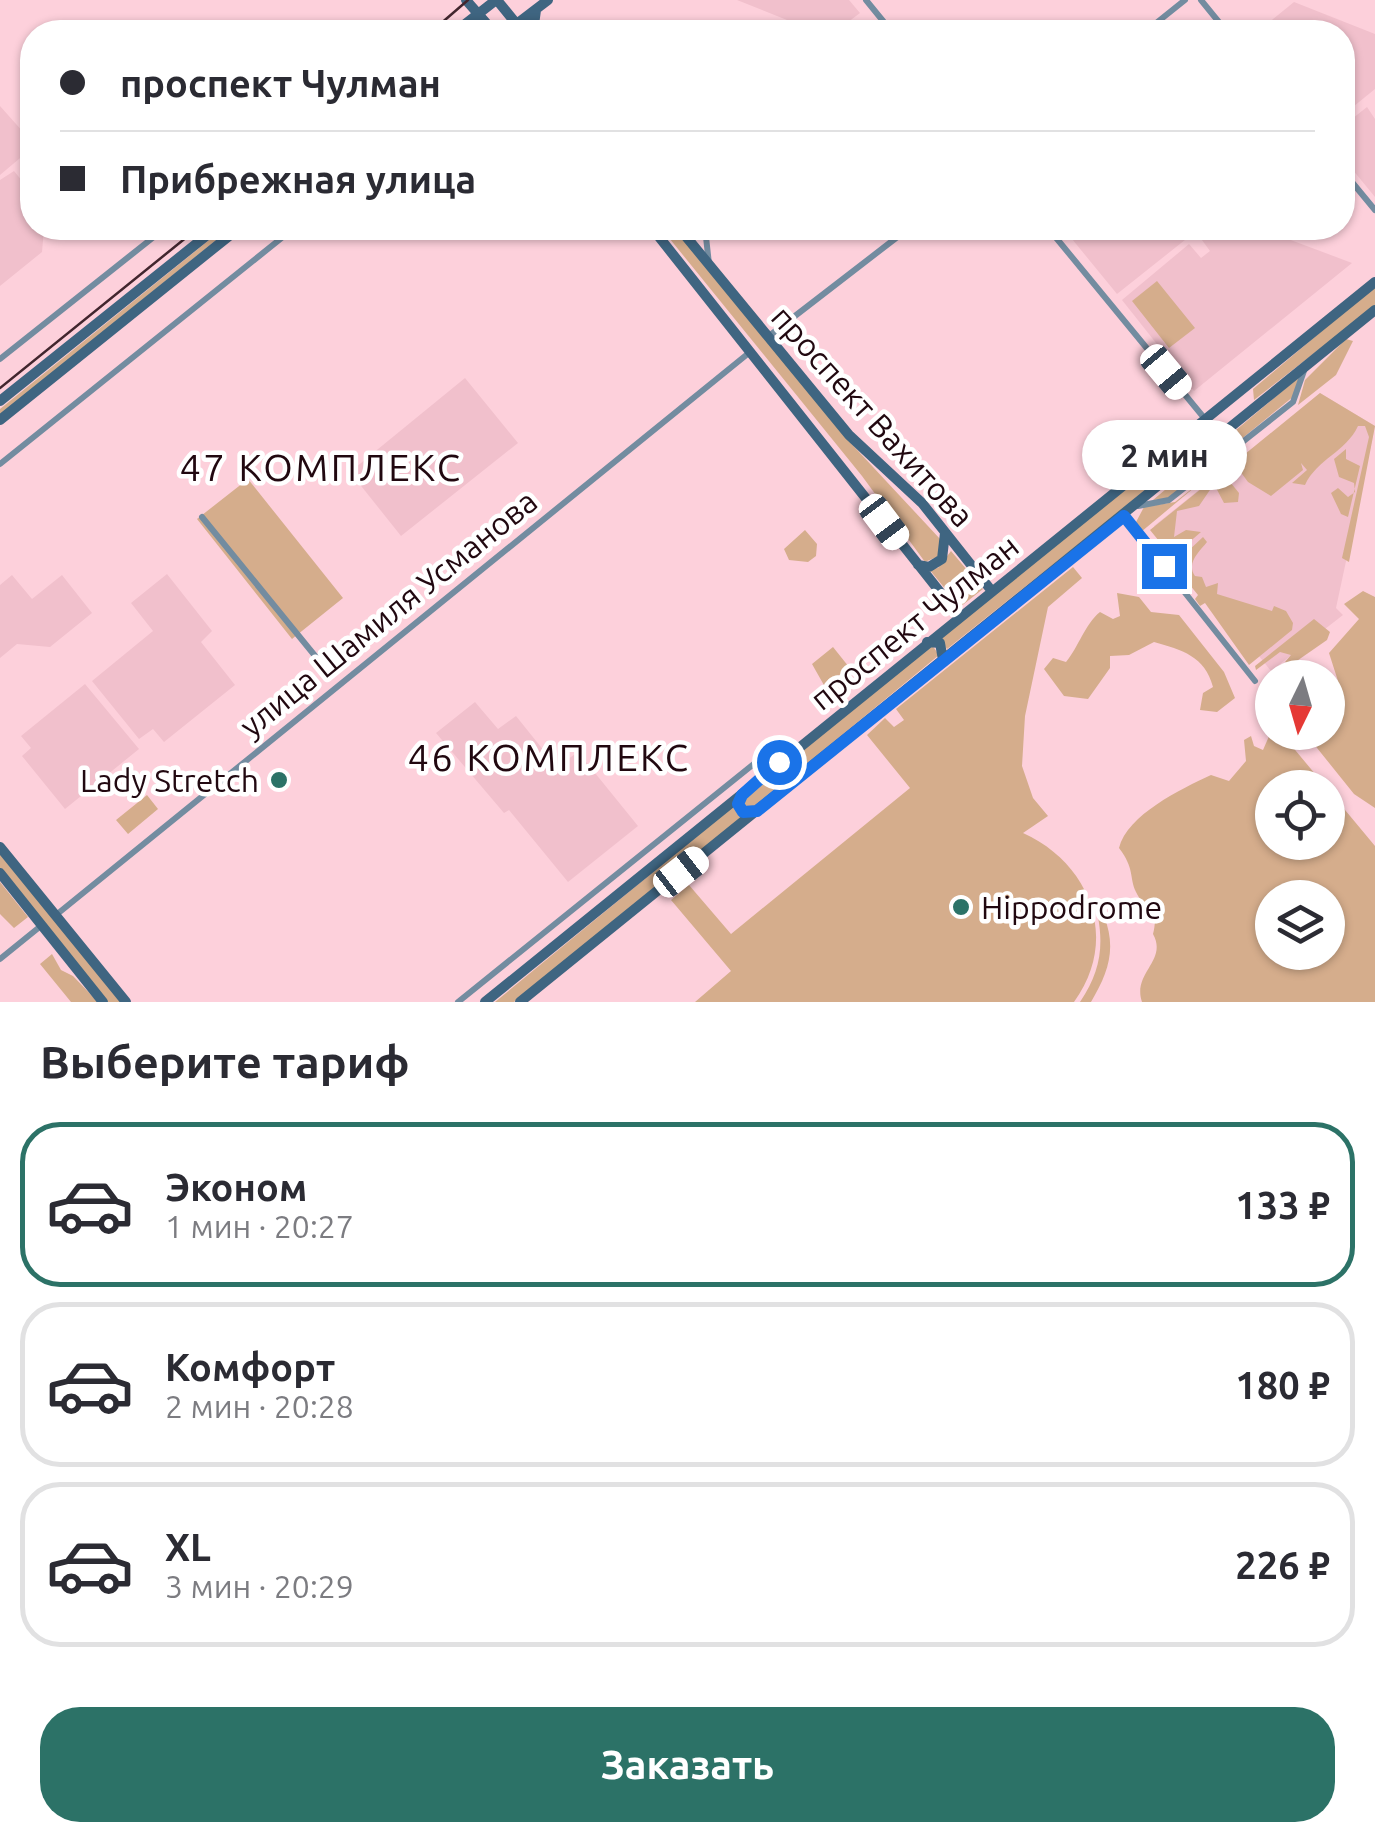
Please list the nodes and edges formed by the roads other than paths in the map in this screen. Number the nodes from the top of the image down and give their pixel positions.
1 (497, 0) edge
2 (548, 0) edge
3 (866, 0) edge
4 (1185, 0) edge
5 (1200, 0) edge
6 (468, 2) edge
7 (536, 10) junction
8 (479, 14) junction
9 (471, 20) edge
10 (484, 20) edge
11 (513, 20) edge
12 (527, 20) edge
13 (534, 20) edge
14 (882, 20) edge
15 (1160, 20) edge
16 (1217, 20) edge
17 (1355, 186) edge
18 (1375, 210) edge
19 (150, 240) edge
20 (201, 240) edge
21 (224, 240) edge
22 (279, 240) edge
23 (662, 240) edge
24 (689, 240) edge
25 (706, 240) edge
26 (893, 240) edge
27 (1058, 240) edge
28 (709, 265) junction
29 (1375, 282) edge
30 (1375, 310) edge
31 (768, 337) junction
32 (752, 350) junction
33 (0, 359) edge
34 (1305, 368) junction
35 (1250, 383) junction
36 (0, 401) edge
37 (1261, 404) junction
38 (1206, 419) junction
39 (0, 420) edge
40 (1222, 436) junction
41 (0, 464) edge
42 (1136, 506) junction
43 (1124, 516) junction
44 (202, 517) dead end
45 (945, 532) junction
46 (915, 563) junction
47 (991, 590) junction
48 (959, 616) junction
49 (927, 642) junction
50 (943, 660) junction
51 (329, 674) dead end
52 (1255, 680) dead end
53 (779, 762) junction
54 (742, 795) junction
55 (757, 811) junction
56 (0, 846) edge
57 (0, 873) edge
58 (56, 915) junction
59 (42, 926) junction
60 (0, 959) edge
61 (102, 1002) edge
62 (126, 1002) edge
63 (458, 1002) edge
64 (485, 1002) edge
65 (520, 1002) edge

1 - 8 main road
1 - 11 main road
2 - 7 main road
3 - 14 street
4 - 15 street
5 - 16 street
6 - 8 main road
7 - 12 main road
7 - 13 main road
8 - 9 main road
8 - 10 main road
17 - 18 street
19 - 33 street
20 - 36 main road
21 - 39 main road
22 - 41 street
23 - 32 main road, проспект Вахитова
24 - 28 main road, проспект Вахитова
25 - 28 street
26 - 31 street
27 - 38 street
28 - 31 main road, проспект Вахитова
29 - 35 main road, проспект Чулман
30 - 34 main road, проспект Чулман
31 - 45 main road, проспект Вахитова
32 - 46 main road, проспект Вахитова
32 - 58 street, улица Шамиля Усманова
34 - 37 main road, проспект Чулман
34 - 42 street
35 - 37 main road
35 - 38 main road, проспект Чулман
37 - 40 main road, проспект Чулман
38 - 40 main road
38 - 47 main road, проспект Чулман
40 - 42 main road, проспект Чулман
42 - 43 main road, проспект Чулман
43 - 50 main road, проспект Чулман
43 - 52 street
44 - 51 street
45 - 46 main road
45 - 47 main road, проспект Вахитова
46 - 48 main road, проспект Вахитова
47 - 48 main road, проспект Чулман
48 - 49 main road, проспект Чулман
49 - 50 main road
49 - 53 main road, проспект Чулман
50 - 55 main road, проспект Чулман
53 - 54 main road, проспект Чулман
53 - 63 street
54 - 55 main road
54 - 64 main road, проспект Чулман
55 - 65 main road, проспект Чулман
56 - 58 main road
57 - 59 main road
58 - 62 main road
59 - 60 street
59 - 61 main road

